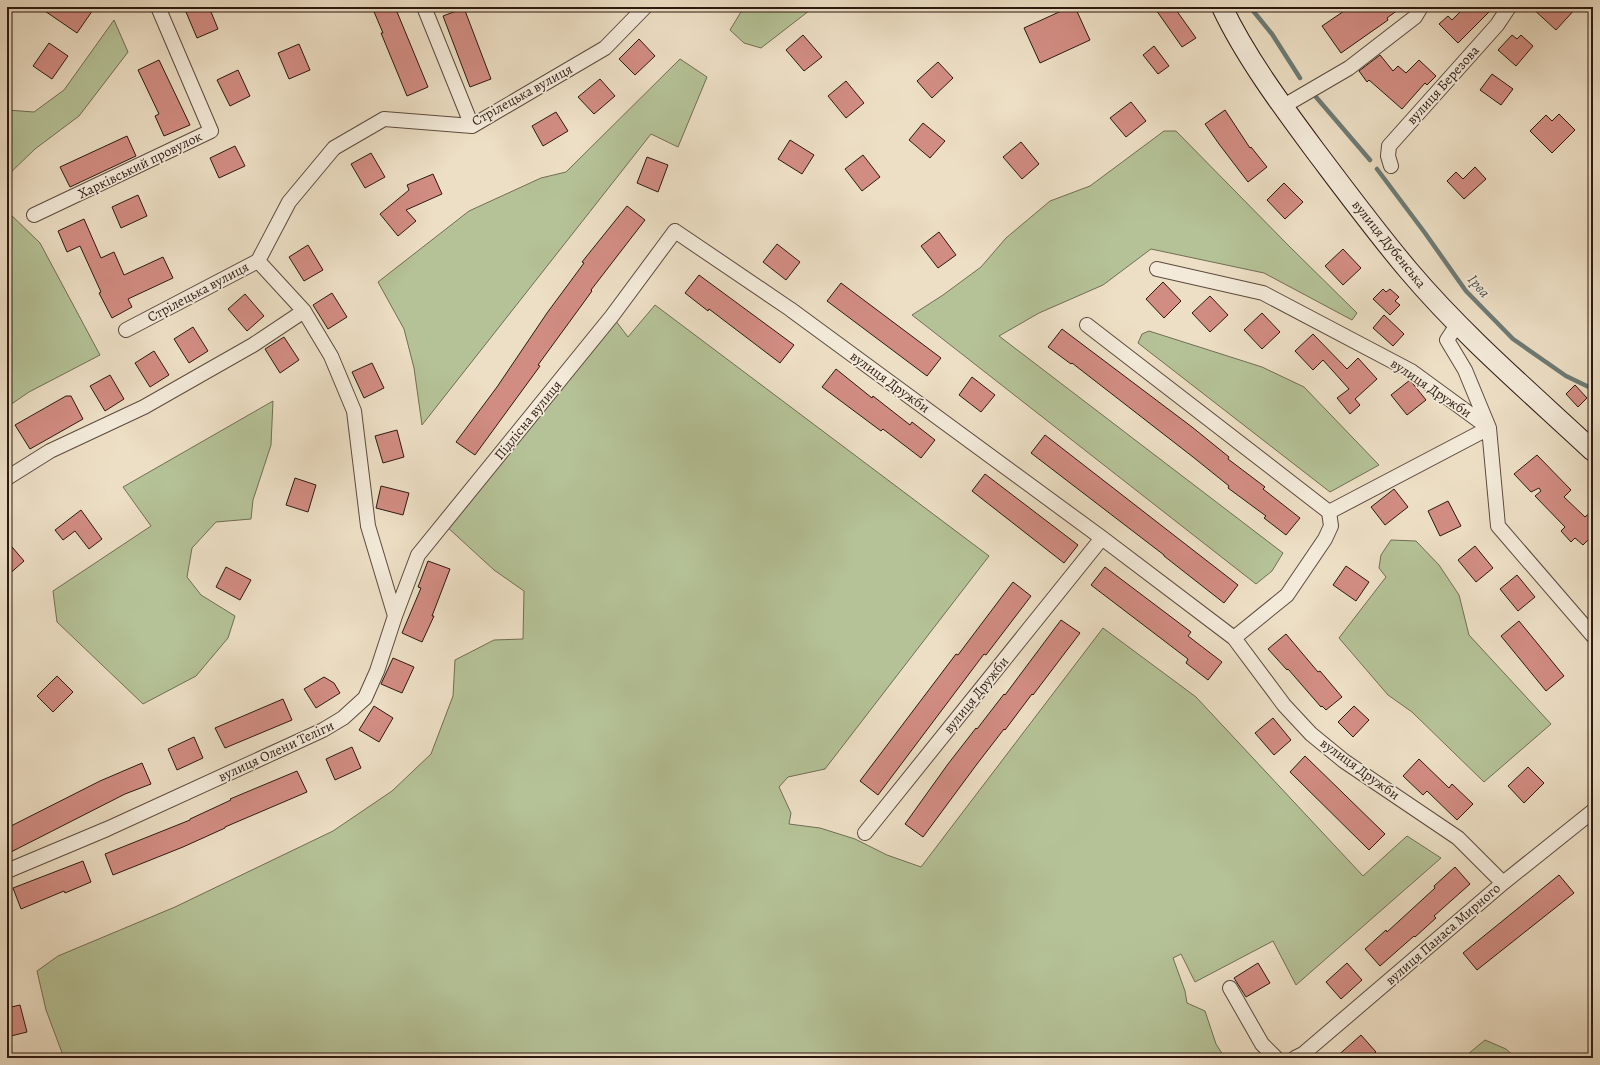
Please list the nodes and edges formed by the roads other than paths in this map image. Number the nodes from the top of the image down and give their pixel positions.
1 (158, 7) edge
2 (424, 7) edge
3 (645, 7) edge
4 (1222, 7) edge
5 (1421, 7) edge
6 (1509, 7) edge
7 (1282, 107) junction
8 (472, 126) junction
9 (1391, 166) dead end
10 (34, 215) dead end
11 (675, 231) joint
12 (258, 261) junction
13 (1157, 269) dead end
14 (304, 311) junction
15 (1458, 323) junction
16 (1087, 325) dead end
17 (126, 330) dead end
18 (1490, 428) junction
19 (1593, 451) edge
20 (7, 478) edge
21 (1329, 512) junction
22 (1102, 538) junction
23 (396, 616) junction
24 (1593, 636) edge
25 (1234, 638) junction
26 (1593, 811) edge
27 (865, 833) dead end
28 (7, 871) edge
29 (1503, 882) junction
30 (1230, 988) dead end
31 (1276, 1058) edge
32 (1295, 1058) edge

1 - 10 street, Харківський провулок
2 - 8 street
3 - 8 street, Стрілецька вулиця
4 - 7 main road, вулиця Дубенська
5 - 7 street
6 - 9 street, вулиця Березова
7 - 15 main road, вулиця Дубенська
8 - 12 street, Стрілецька вулиця
11 - 22 street, вулиця Дружби
11 - 23 street, Підлісна вулиця
12 - 14 street
12 - 17 street, Стрілецька вулиця
13 - 18 street, вулиця Дружби
14 - 20 street
14 - 23 street
15 - 18 street
15 - 19 main road, вулиця Дубенська
16 - 21 street
18 - 21 street, вулиця Дружби
18 - 24 street
21 - 25 street
22 - 25 street, вулиця Дружби
22 - 27 street, вулиця Дружби
23 - 28 street, вулиця Олени Теліги
25 - 29 street, вулиця Дружби
26 - 29 street, вулиця Панаса Мирного
29 - 32 street, вулиця Панаса Мирного
30 - 31 street

